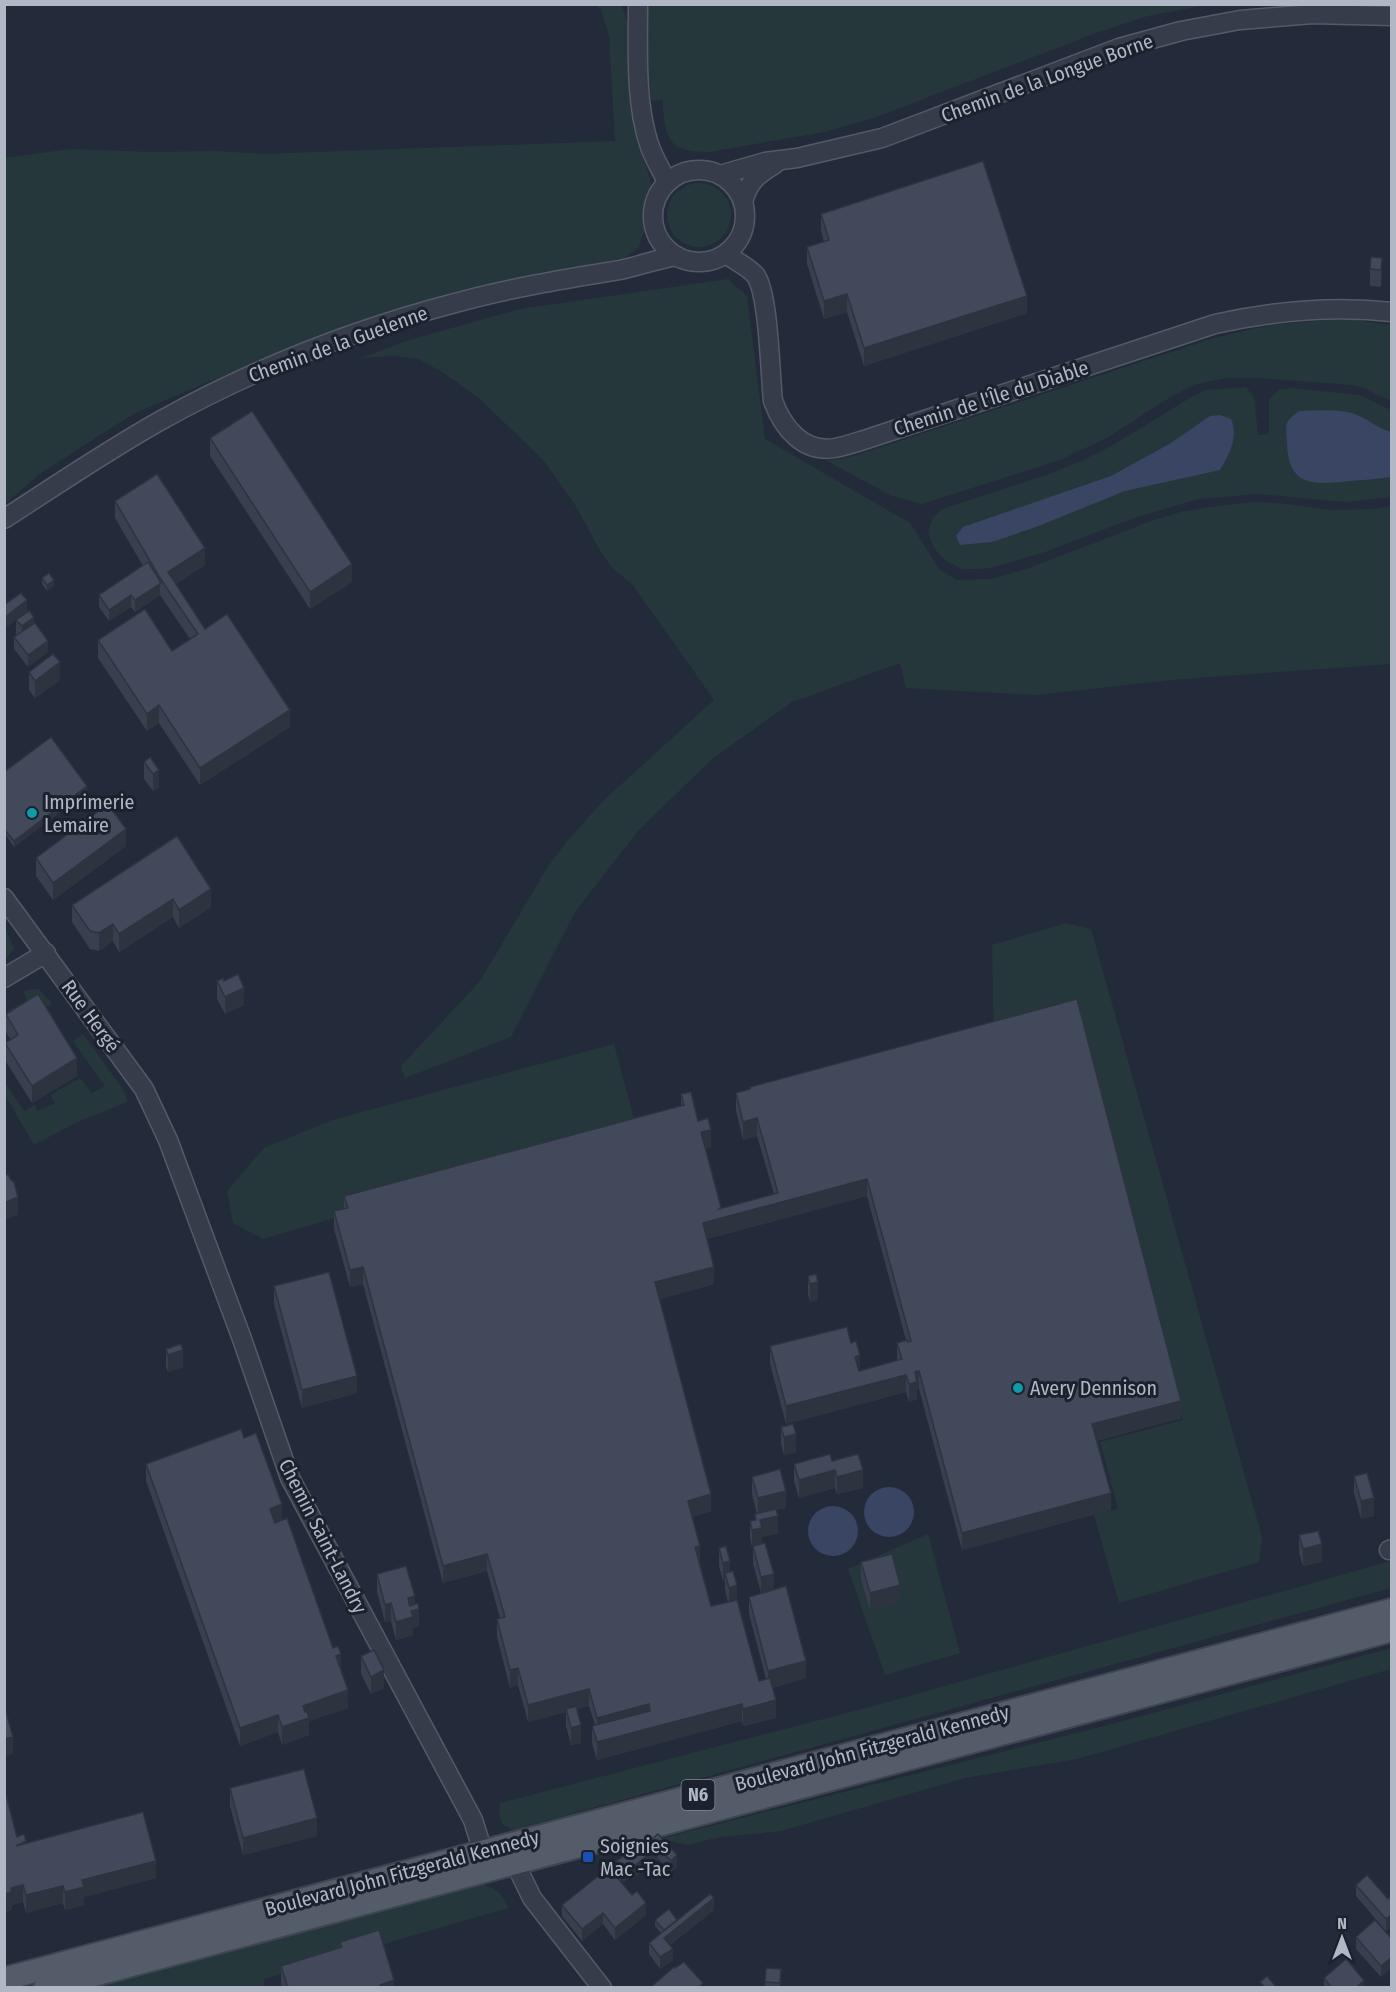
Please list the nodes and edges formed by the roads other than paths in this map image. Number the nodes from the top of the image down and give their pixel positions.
1 (638, 4) edge
2 (1392, 16) edge
3 (779, 161) junction
4 (720, 175) junction
5 (667, 182) junction
6 (743, 202) junction
7 (656, 229) junction
8 (726, 254) junction
9 (677, 256) junction
10 (633, 266) junction
11 (1392, 312) edge
12 (4, 519) edge
13 (4, 898) edge
14 (46, 953) junction
15 (4, 978) edge
16 (168, 1140) joint
17 (1392, 1610) edge
18 (1392, 1630) edge
19 (483, 1852) junction
20 (515, 1863) junction
21 (4, 1979) edge
22 (599, 1983) edge
23 (45, 1988) edge

1 - 5 street
2 - 3 street, Chemin de la Longue Borne
3 - 4 street, Chemin de la Longue Borne
3 - 6 street, Chemin de la Longue Borne
4 - 5 street
4 - 6 street
5 - 7 street
6 - 8 street
7 - 9 street
7 - 10 street
8 - 9 street
8 - 11 street, Chemin de l'Île du Diable
9 - 10 street, Chemin de la Guelenne
10 - 12 street, Chemin de la Guelenne
13 - 14 street, Rue Hergé
14 - 15 street
14 - 16 street, Rue Hergé
16 - 19 street, Chemin Saint-Landry
17 - 19 main road, Boulevard John Fitzgerald Kennedy / N6
18 - 20 main road, Boulevard John Fitzgerald Kennedy / N6
19 - 21 main road, Boulevard John Fitzgerald Kennedy / N6
20 - 22 street
20 - 23 main road, Boulevard John Fitzgerald Kennedy / N6

